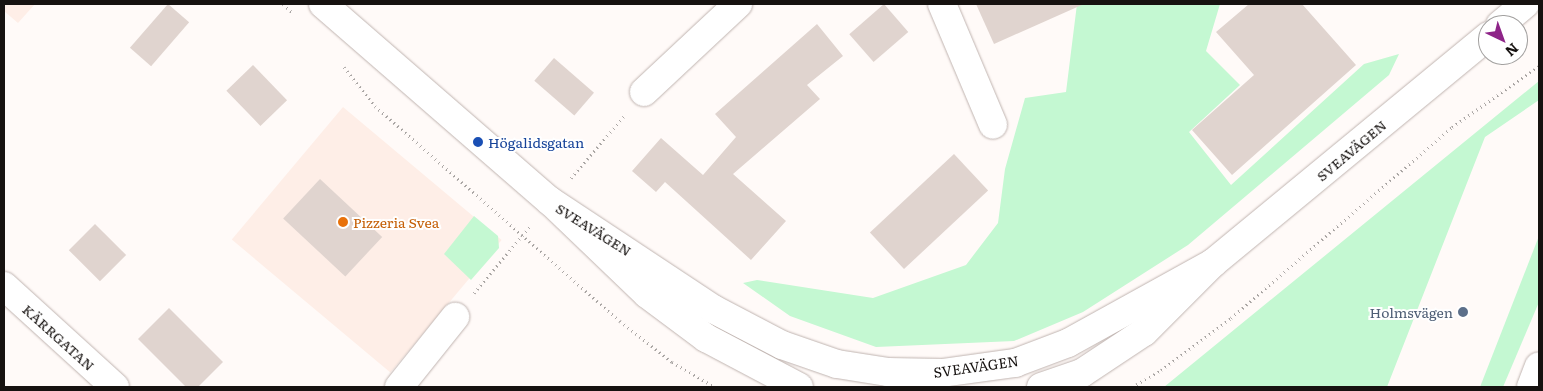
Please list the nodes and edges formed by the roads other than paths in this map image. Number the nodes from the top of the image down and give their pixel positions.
1 (324, 4) edge
2 (738, 4) edge
3 (942, 4) edge
4 (1525, 4) edge
5 (1512, 15) edge
6 (1478, 44) edge
7 (644, 92) dead end
8 (993, 125) dead end
9 (550, 201) junction
10 (1214, 263) junction
11 (4, 286) edge
12 (455, 317) dead end
13 (1539, 366) edge
14 (115, 387) edge
15 (399, 387) edge
16 (799, 387) edge
17 (1041, 387) edge
18 (1531, 387) edge

1 - 9 main road, SVEAVÄGEN
2 - 7 main road
3 - 8 main road
4 - 5 main road
6 - 10 main road, SVEAVÄGEN
9 - 10 main road, SVEAVÄGEN
9 - 16 main road, SVEAVÄGEN
10 - 17 main road, SVEAVÄGEN
11 - 14 main road, KÄRRGATAN
12 - 15 main road
13 - 18 main road

